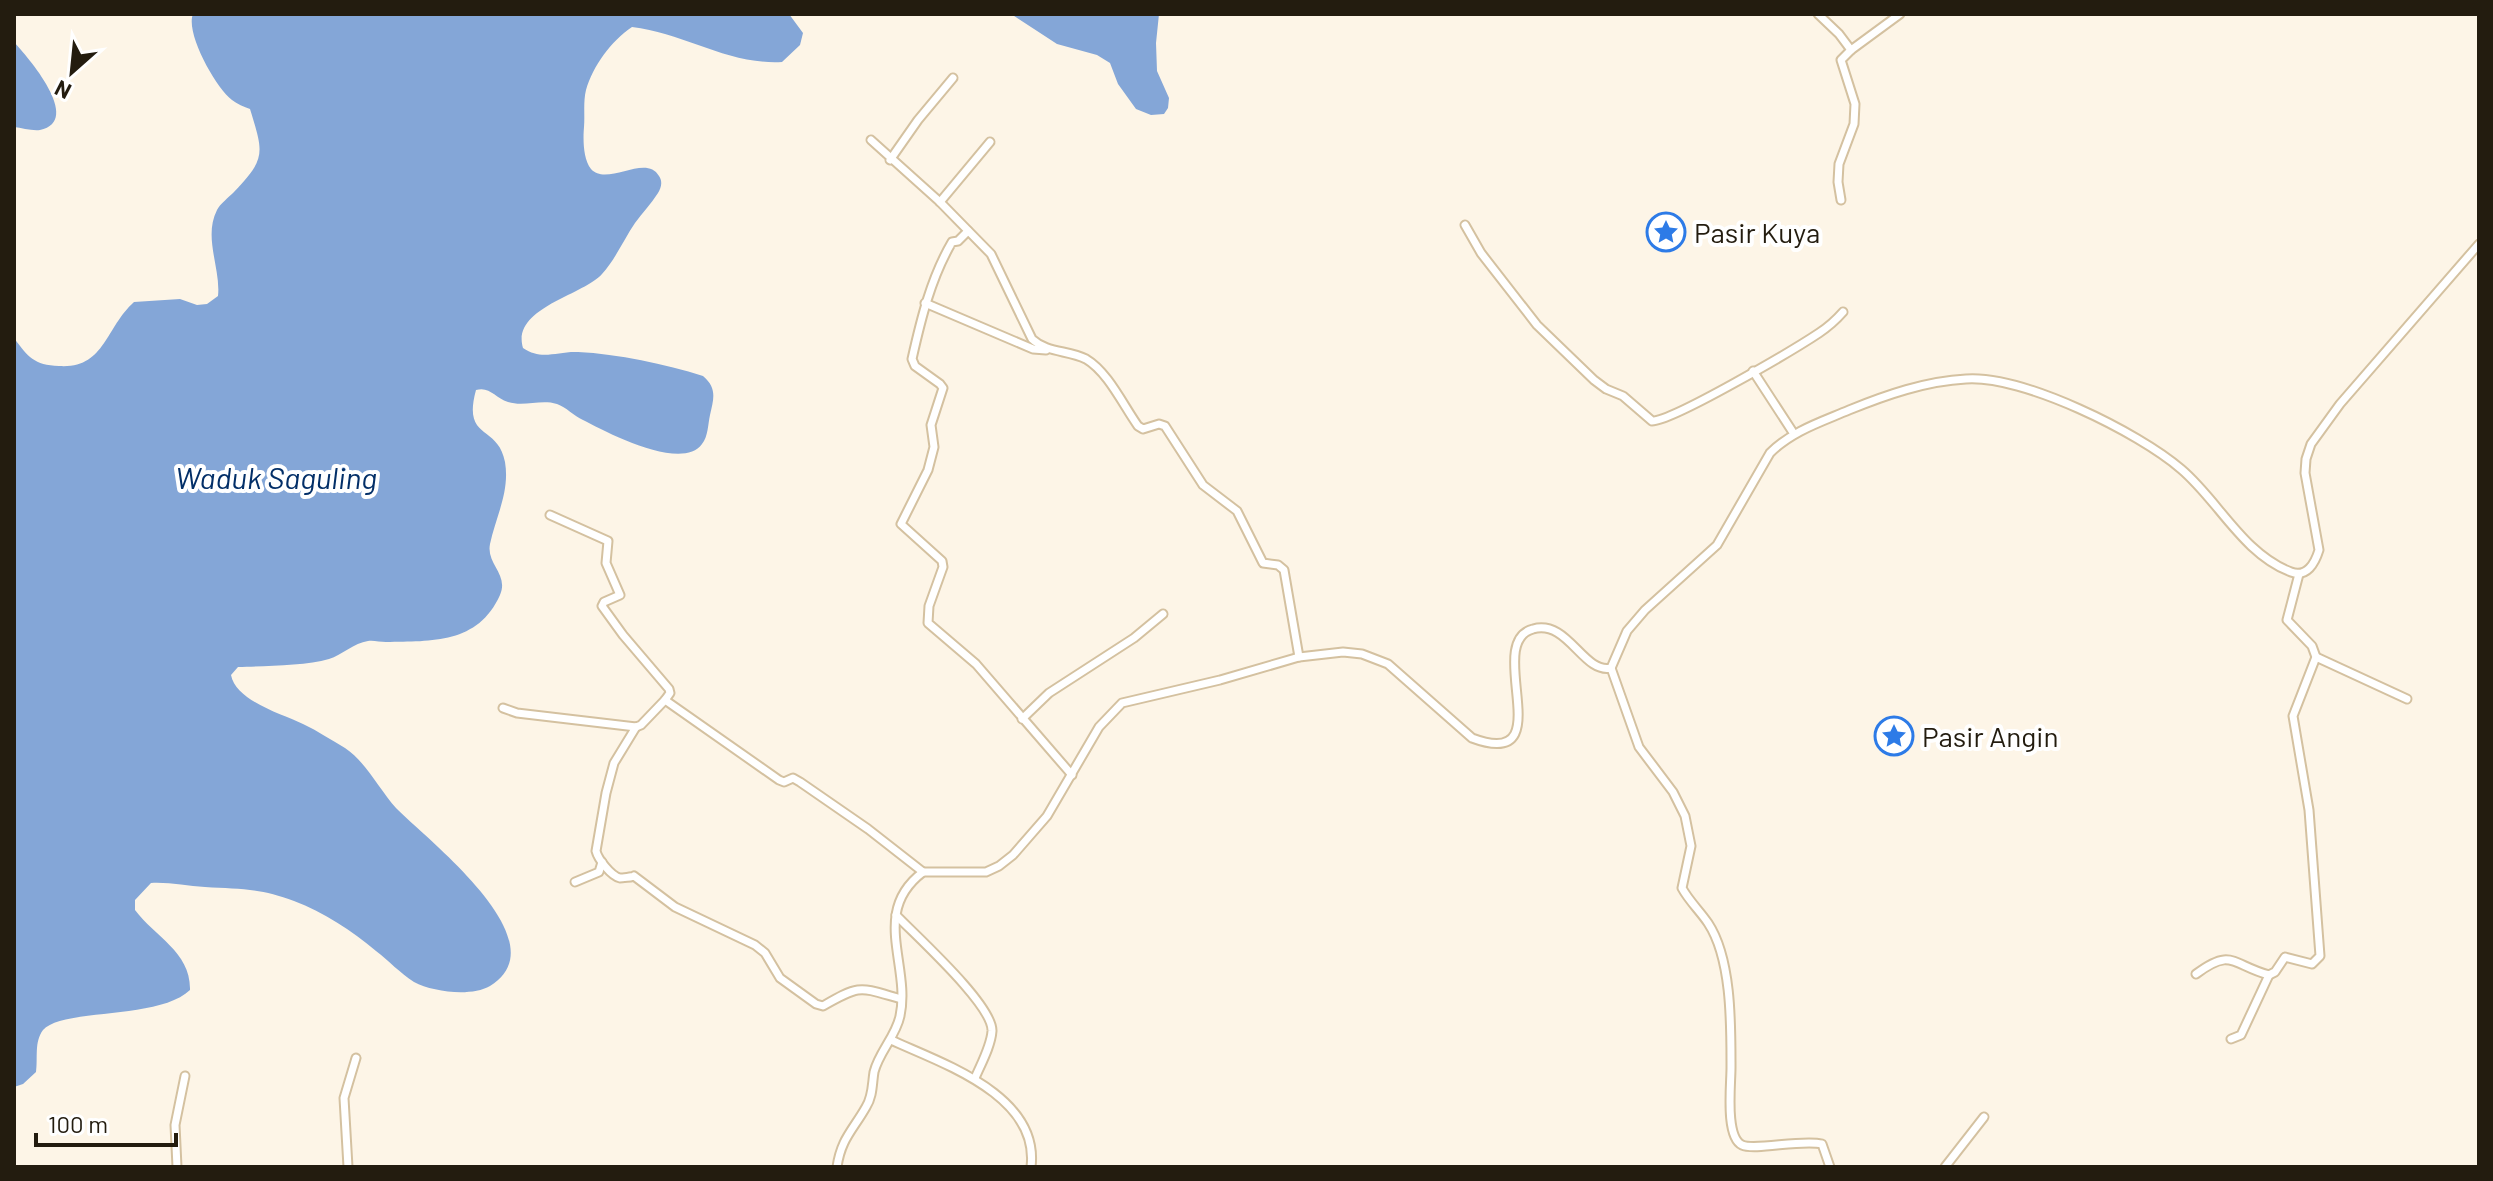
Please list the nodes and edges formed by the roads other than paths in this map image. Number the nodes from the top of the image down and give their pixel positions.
1 (1818, 14) edge
2 (1900, 14) edge
3 (1851, 50) junction
4 (953, 78) dead end
5 (871, 140) dead end
6 (990, 142) dead end
7 (890, 160) junction
8 (1841, 200) dead end
9 (940, 202) junction
10 (1465, 225) dead end
11 (968, 231) junction
12 (2479, 244) edge
13 (925, 303) junction
14 (1843, 312) dead end
15 (1049, 349) junction
16 (1753, 371) junction
17 (1794, 434) junction
18 (550, 515) dead end
19 (2299, 574) junction
20 (1163, 614) dead end
21 (1299, 657) junction
22 (2316, 657) junction
23 (1611, 668) junction
24 (2407, 699) dead end
25 (665, 700) junction
26 (503, 708) dead end
27 (1022, 719) junction
28 (636, 727) junction
29 (1072, 775) junction
30 (602, 862) junction
31 (923, 872) junction
32 (575, 882) dead end
33 (896, 915) junction
34 (2196, 974) dead end
35 (2269, 975) junction
36 (901, 999) junction
37 (2231, 1039) dead end
38 (891, 1040) junction
39 (356, 1058) dead end
40 (185, 1076) dead end
41 (975, 1078) junction
42 (1984, 1117) dead end
43 (177, 1167) edge
44 (348, 1167) edge
45 (837, 1167) edge
46 (1031, 1167) edge
47 (1830, 1167) edge
48 (1945, 1167) edge

1 - 3 street
2 - 3 street
3 - 8 street
4 - 7 street
5 - 7 street
6 - 9 street
7 - 9 street
9 - 11 street
10 - 16 street
11 - 13 street
11 - 15 street
12 - 19 street
13 - 15 street
13 - 27 street
14 - 16 street
15 - 21 street
16 - 17 street
17 - 19 street
17 - 23 street
18 - 25 street
19 - 22 street
20 - 27 street
21 - 23 street
21 - 29 street
22 - 24 street
22 - 35 street
23 - 47 street
25 - 28 street
25 - 31 street
26 - 28 street
27 - 29 street
28 - 30 street
29 - 31 street
30 - 32 street
30 - 36 street
31 - 33 street
33 - 36 street
33 - 41 street
34 - 35 street
35 - 37 street
36 - 38 street
38 - 41 street
38 - 45 street
39 - 44 street
40 - 43 street
41 - 46 street
42 - 48 street

